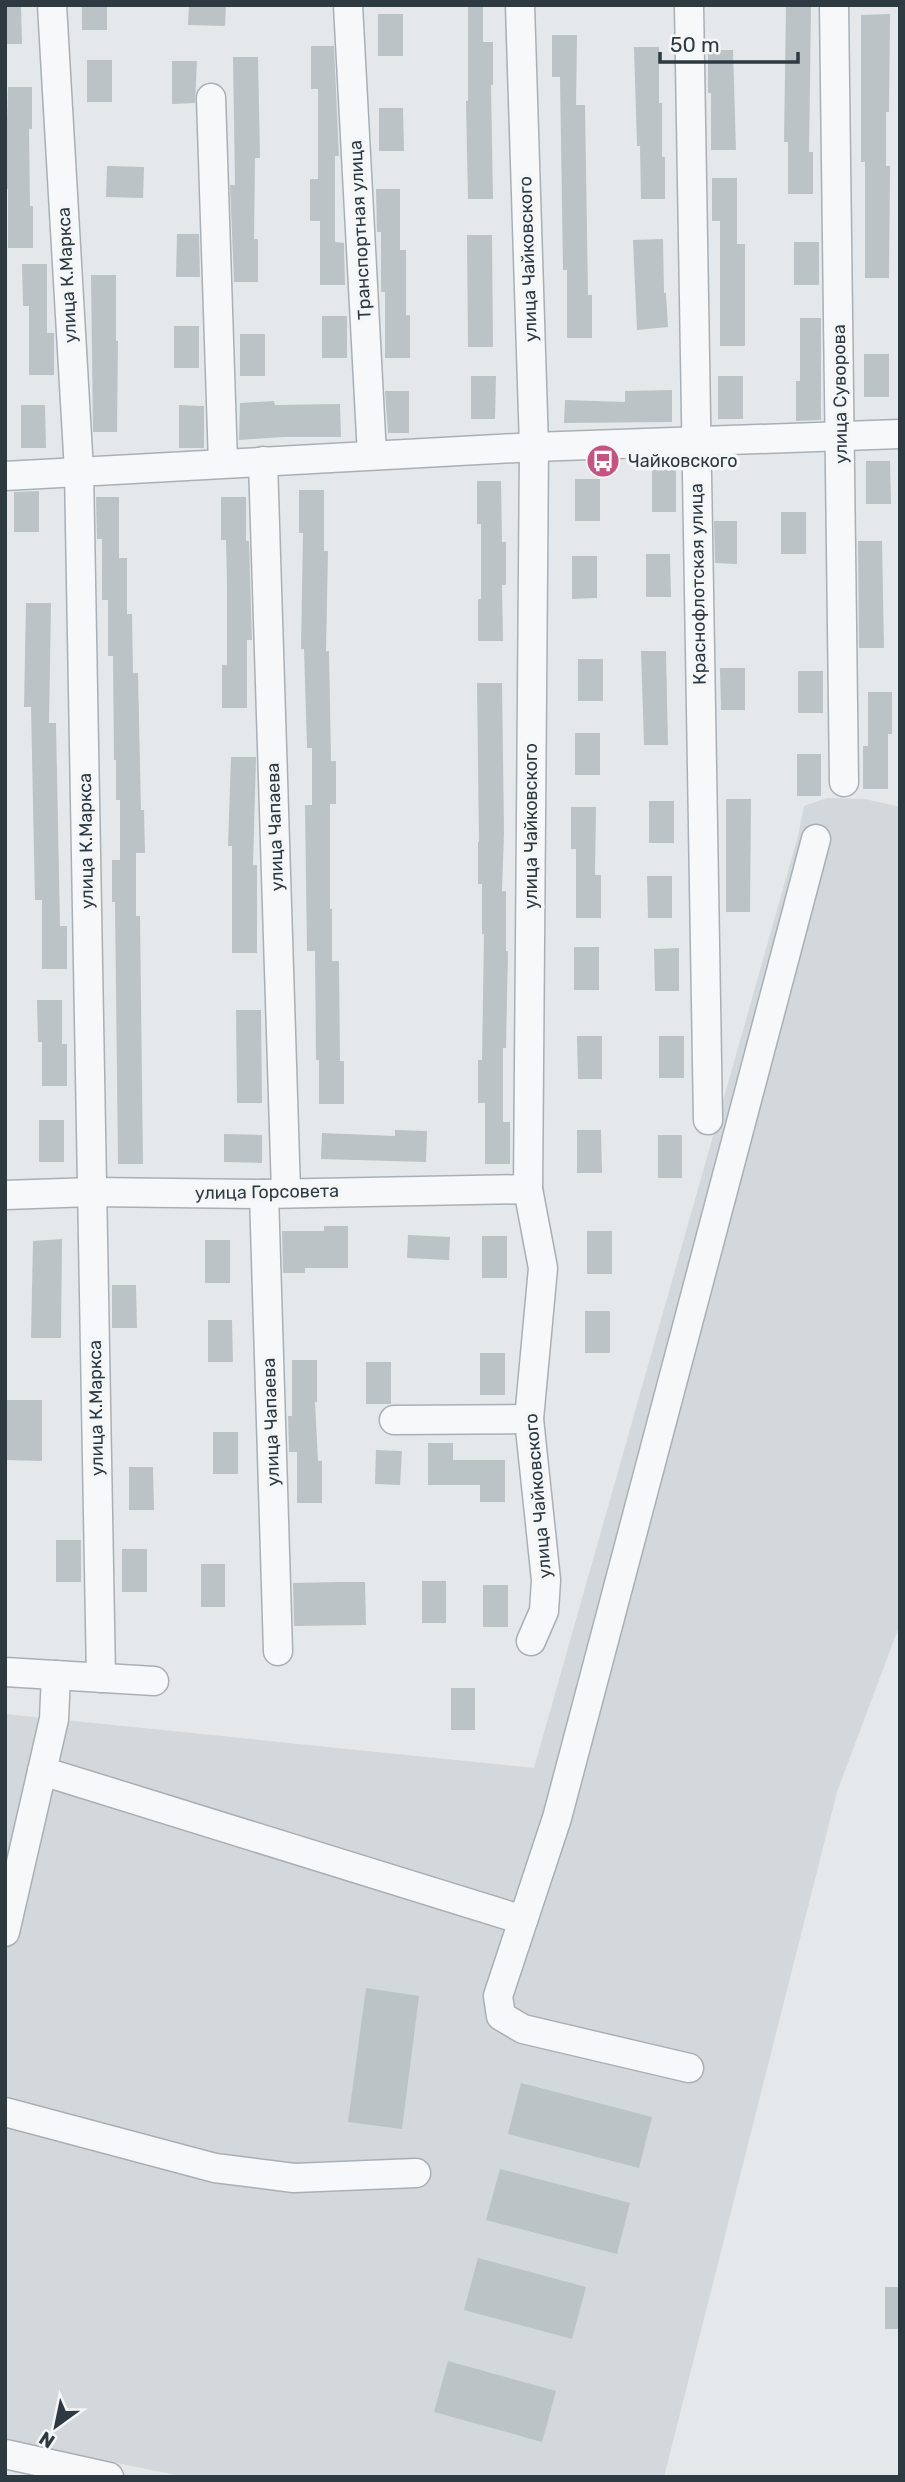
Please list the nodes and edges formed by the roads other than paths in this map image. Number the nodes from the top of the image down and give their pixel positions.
1 (51, 5) edge
2 (348, 5) edge
3 (520, 5) edge
4 (689, 5) edge
5 (834, 5) edge
6 (211, 98) dead end
7 (900, 434) edge
8 (841, 436) junction
9 (696, 441) junction
10 (534, 447) junction
11 (372, 455) junction
12 (263, 461) junction
13 (223, 463) junction
14 (79, 471) junction
15 (5, 476) edge
16 (844, 782) dead end
17 (816, 839) dead end
18 (708, 1121) dead end
19 (528, 1189) junction
20 (92, 1192) junction
21 (275, 1193) junction
22 (5, 1195) edge
23 (529, 1419) junction
24 (394, 1420) dead end
25 (531, 1642) dead end
26 (278, 1651) dead end
27 (5, 1672) edge
28 (56, 1675) junction
29 (101, 1678) junction
30 (154, 1681) dead end
31 (42, 1771) junction
32 (523, 1920) junction
33 (5, 1932) edge
34 (689, 2068) dead end
35 (5, 2112) edge
36 (416, 2173) dead end
37 (5, 2454) edge
38 (109, 2477) edge

1 - 14 street, улица К.Маркса
2 - 11 street, Транспортная улица
3 - 10 street, улица Чайковского
4 - 9 street, Краснофлотская улица
5 - 8 street, улица Суворова
6 - 13 street
7 - 8 street
8 - 9 street
8 - 16 street, улица Суворова
9 - 10 street
9 - 18 street, Краснофлотская улица
10 - 11 street
10 - 19 street, улица Чайковского
11 - 12 street
12 - 13 street
12 - 21 street, улица Чапаева
13 - 14 street
14 - 15 street
14 - 20 street, улица К.Маркса
17 - 32 street
19 - 21 street, улица Горсовета
19 - 23 street, улица Чайковского
20 - 21 street, улица Горсовета
20 - 22 street, улица Горсовета
20 - 29 street, улица К.Маркса
21 - 26 street, улица Чапаева
23 - 24 street
23 - 25 street, улица Чайковского
27 - 28 street
28 - 29 street
28 - 31 street
29 - 30 street
31 - 32 street
31 - 33 street
32 - 34 street
35 - 36 street
37 - 38 street

